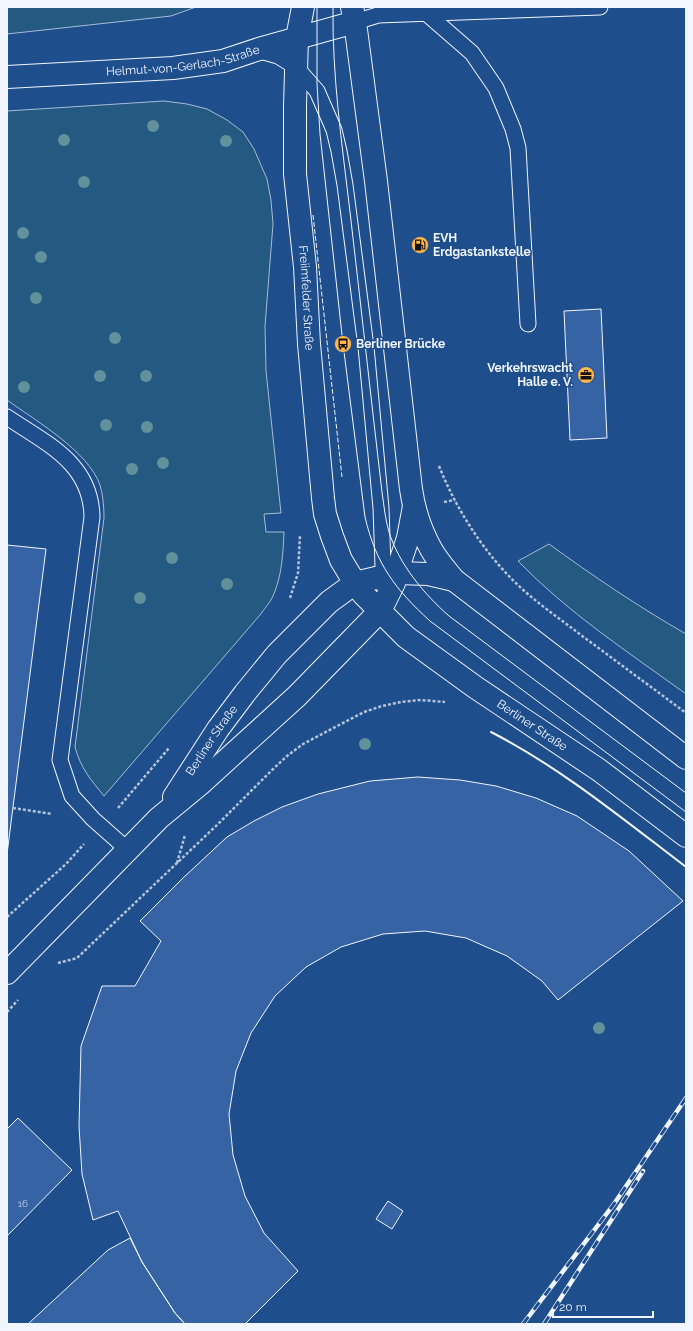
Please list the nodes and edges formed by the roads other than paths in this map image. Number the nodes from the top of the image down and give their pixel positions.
1 (303, 7) edge
2 (600, 7) edge
3 (426, 13) junction
4 (354, 14) edge
5 (297, 38) junction
6 (257, 50) junction
7 (296, 67) junction
8 (7, 77) edge
9 (528, 324) dead end
10 (7, 417) edge
11 (414, 506) junction
12 (390, 575) junction
13 (454, 580) junction
14 (355, 583) junction
15 (380, 611) junction
16 (686, 758) edge
17 (159, 818) junction
18 (686, 836) edge
19 (128, 850) junction
20 (7, 973) edge

1 - 5 street, Freiimfelder Straße
2 - 3 lane
3 - 4 lane
3 - 9 lane
4 - 5 street, Helmut-von-Gerlach-Straße
4 - 11 street
5 - 6 street, Helmut-von-Gerlach-Straße
5 - 7 street, Freiimfelder Straße
6 - 7 lane
6 - 8 street, Helmut-von-Gerlach-Straße
7 - 12 lane
7 - 14 street, Freiimfelder Straße
10 - 19 lane
11 - 12 street, Berliner Straße
11 - 13 street, Berliner Straße
12 - 13 street, Berliner Straße
12 - 14 street, Berliner Straße
12 - 15 street, Berliner Straße
13 - 16 street, Berliner Straße
14 - 15 street, Berliner Straße
14 - 17 street, Berliner Straße
15 - 17 street, Berliner Straße
15 - 18 street, Berliner Straße
17 - 19 street, Berliner Straße
19 - 20 street, Berliner Straße

